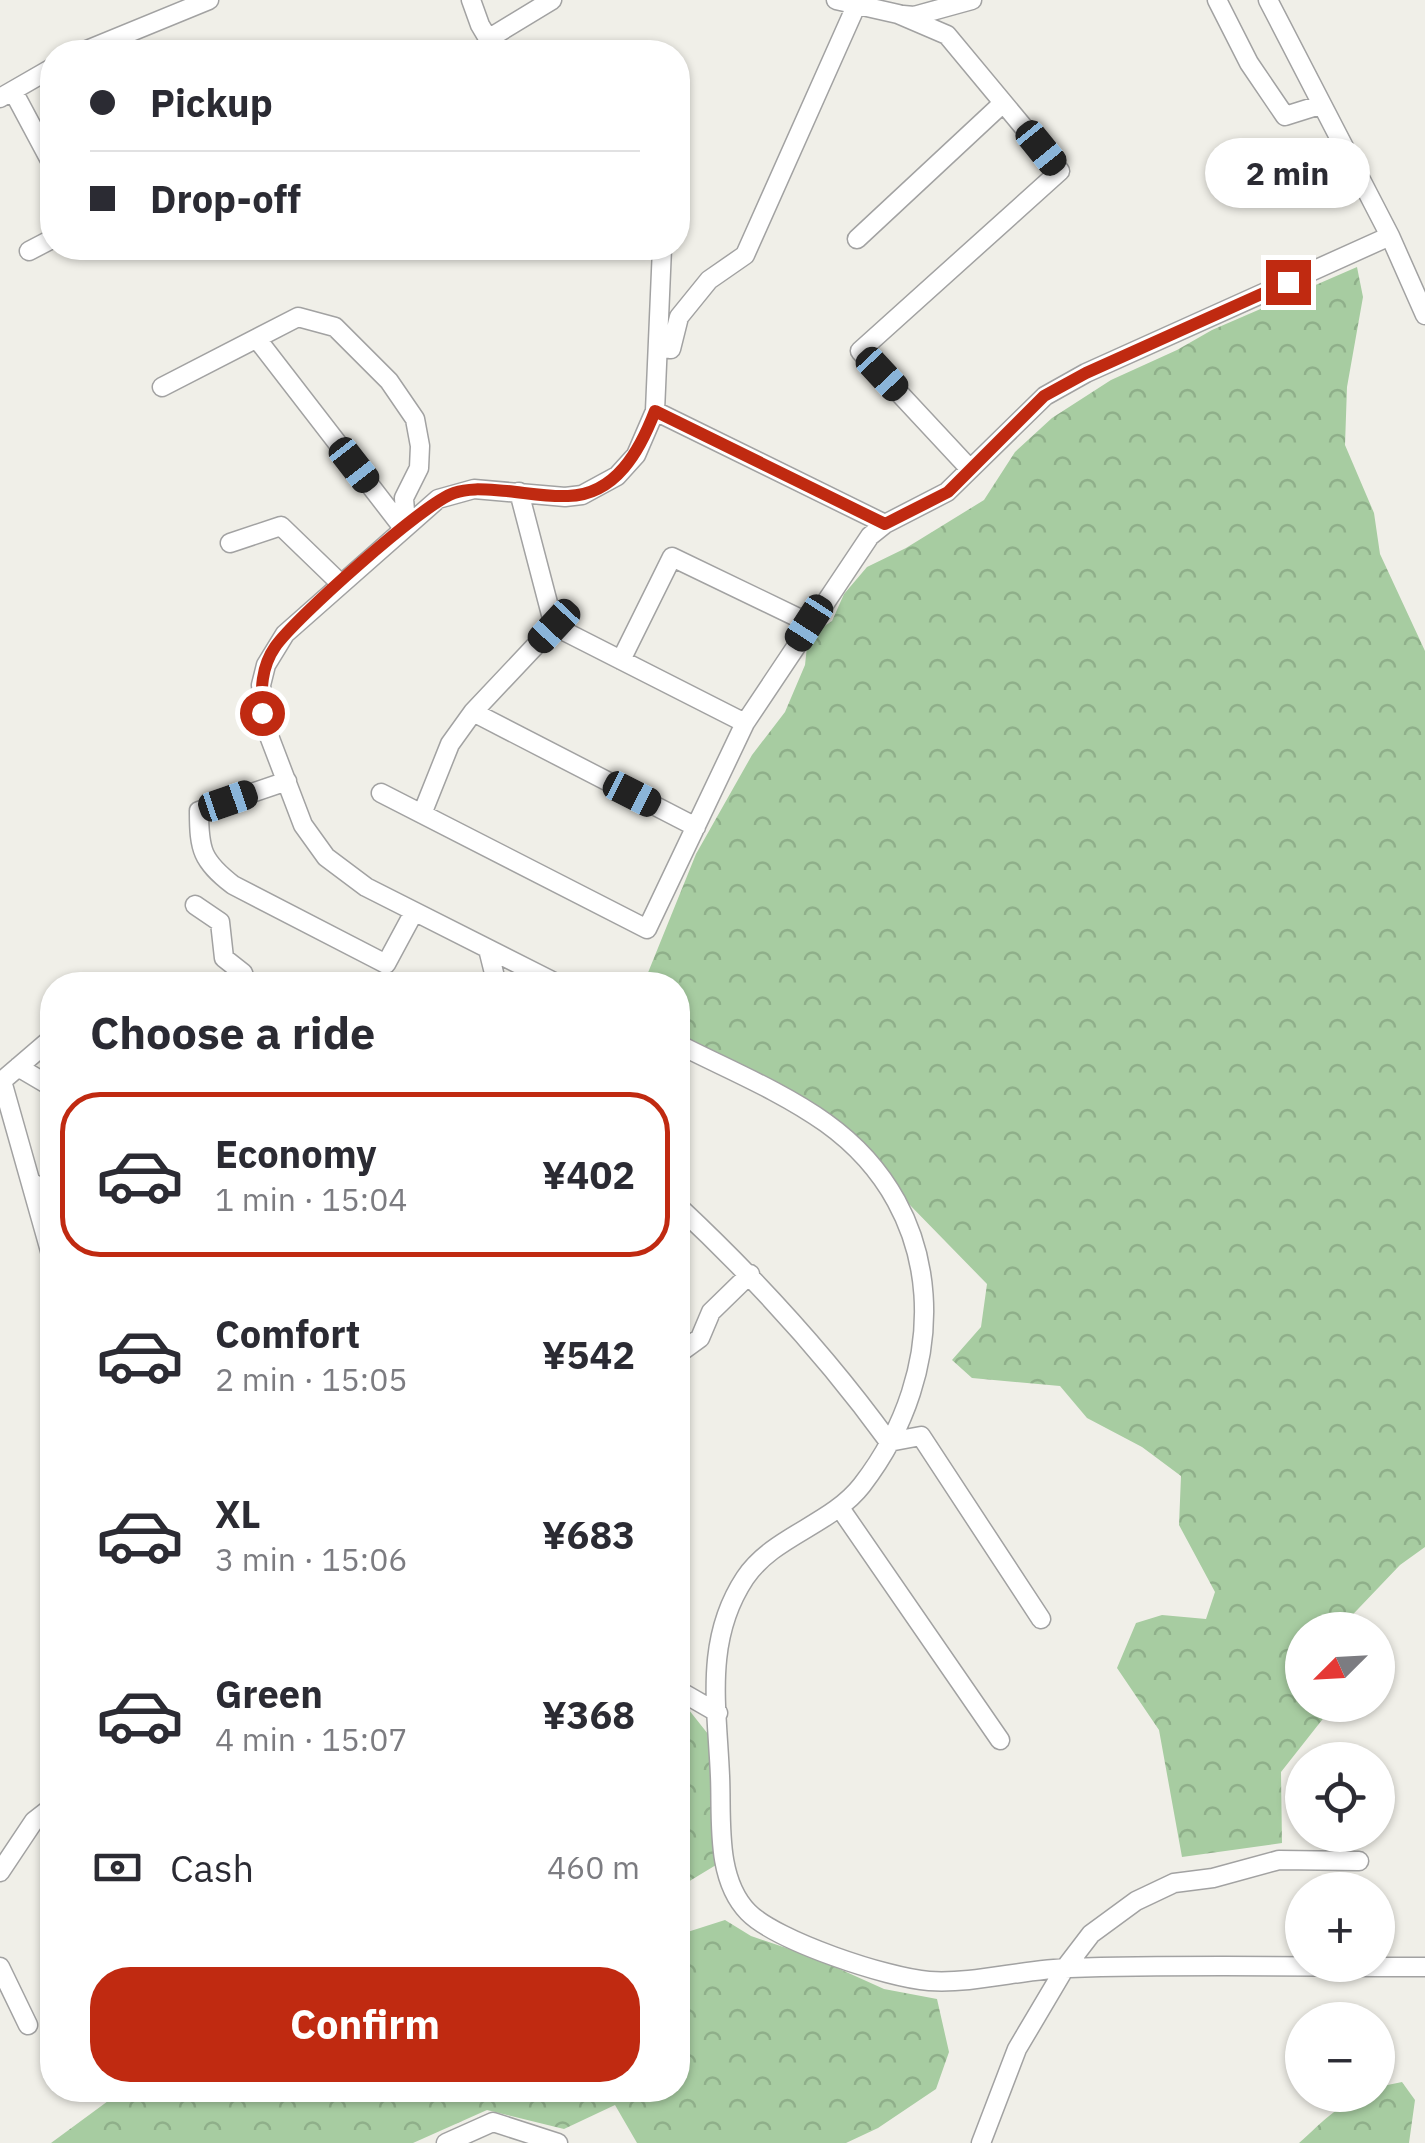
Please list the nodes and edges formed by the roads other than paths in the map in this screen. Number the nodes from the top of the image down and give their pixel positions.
1 (209, 0) edge
2 (471, 0) edge
3 (552, 0) edge
4 (836, 0) edge
5 (972, 0) edge
6 (1217, 0) edge
7 (1268, 0) edge
8 (856, 6) junction
9 (898, 14) junction
10 (130, 40) edge
11 (489, 40) edge
12 (500, 40) edge
13 (40, 75) edge
14 (6, 95) edge
15 (1004, 103) junction
16 (1320, 105) junction
17 (40, 146) edge
18 (1390, 236) junction
19 (858, 239) dead end
20 (40, 246) edge
21 (29, 251) dead end
22 (662, 260) edge
23 (1425, 315) edge
24 (257, 339) junction
25 (658, 346) junction
26 (162, 387) dead end
27 (655, 411) junction
28 (970, 468) junction
29 (519, 492) junction
30 (885, 524) junction
31 (404, 526) junction
32 (230, 543) dead end
33 (340, 584) junction
34 (809, 623) junction
35 (554, 626) junction
36 (621, 660) junction
37 (473, 712) junction
38 (746, 723) junction
39 (287, 781) junction
40 (381, 793) dead end
41 (422, 814) junction
42 (696, 827) junction
43 (196, 905) dead end
44 (414, 912) junction
45 (488, 949) junction
46 (244, 972) edge
47 (494, 972) edge
48 (534, 972) edge
49 (40, 1048) edge
50 (690, 1050) edge
51 (18, 1066) junction
52 (40, 1080) edge
53 (31, 1182) junction
54 (40, 1188) edge
55 (40, 1215) edge
56 (690, 1217) edge
57 (750, 1274) junction
58 (690, 1345) edge
59 (889, 1442) junction
60 (840, 1508) junction
61 (1041, 1620) dead end
62 (690, 1697) edge
63 (718, 1713) junction
64 (1000, 1740) dead end
65 (40, 1816) edge
66 (1359, 1861) dead end
67 (0, 1872) edge
68 (1425, 1966) edge
69 (0, 1967) edge
70 (1065, 1968) junction
71 (28, 2025) dead end
72 (446, 2143) edge
73 (558, 2143) edge
74 (981, 2143) edge

1 - 10 street
2 - 11 street
3 - 12 street
4 - 8 street
5 - 9 street
6 - 16 street
7 - 16 street
8 - 9 street
8 - 25 street
9 - 15 street
13 - 14 street
14 - 17 street
15 - 19 street
15 - 28 street
16 - 18 street
18 - 23 street
18 - 28 street
20 - 21 street
22 - 25 street
24 - 26 street
24 - 31 street
24 - 31 street
25 - 27 street
27 - 29 street
27 - 30 street
28 - 30 street
29 - 31 street
29 - 35 street
30 - 34 street
31 - 33 street
32 - 33 street
33 - 39 street
34 - 36 street
34 - 38 street
35 - 36 street
35 - 37 street
36 - 38 street
37 - 41 street
37 - 42 street
38 - 42 street
39 - 44 street
39 - 44 street
40 - 41 street
41 - 42 street
43 - 46 street
44 - 45 street
45 - 47 street
45 - 48 street
49 - 51 street
50 - 59 street
51 - 52 street
51 - 53 street
53 - 54 street
53 - 55 street
56 - 57 street
57 - 58 street
57 - 59 street
59 - 60 street
59 - 61 street
60 - 63 street
60 - 64 street
62 - 63 street
63 - 70 street
65 - 67 street
66 - 70 street
68 - 70 street
69 - 71 street
70 - 74 street
72 - 73 street

